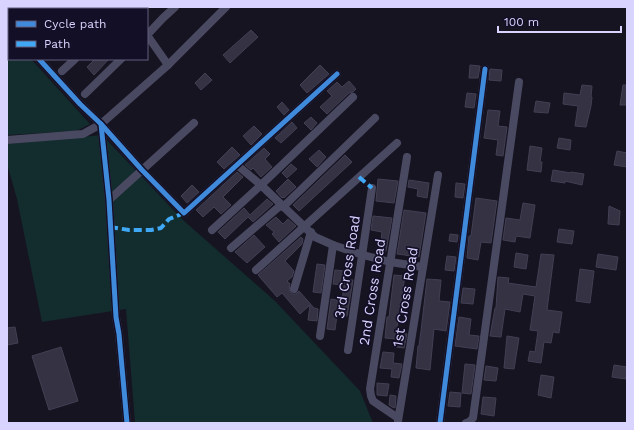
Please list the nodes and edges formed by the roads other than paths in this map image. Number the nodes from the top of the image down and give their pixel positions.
1 (175, 7) edge
2 (226, 7) edge
3 (148, 34) edge
4 (148, 36) edge
5 (40, 60) edge
6 (74, 60) edge
7 (121, 60) edge
8 (168, 65) junction
9 (485, 69) dead end
10 (62, 71) dead end
11 (337, 74) dead end
12 (519, 82) dead end
13 (85, 94) dead end
14 (353, 97) dead end
15 (375, 118) dead end
16 (194, 123) dead end
17 (101, 124) junction
18 (7, 140) edge
19 (396, 143) dead end
20 (406, 157) dead end
21 (237, 165) junction
22 (142, 170) junction
23 (438, 175) dead end
24 (261, 185) junction
25 (372, 188) dead end
26 (109, 200) junction
27 (282, 206) junction
28 (304, 226) junction
29 (212, 230) dead end
30 (311, 232) junction
31 (333, 245) junction
32 (231, 248) dead end
33 (363, 255) junction
34 (390, 262) junction
35 (423, 267) junction
36 (256, 270) dead end
37 (294, 289) dead end
38 (320, 336) dead end
39 (348, 350) dead end
40 (398, 420) edge
41 (126, 423) edge
42 (440, 423) edge
43 (466, 423) edge

1 - 3 street
2 - 8 street
4 - 8 street
5 - 17 street
6 - 10 street
7 - 13 street
8 - 17 street
9 - 42 street
11 - 21 street
12 - 43 street
14 - 24 street
15 - 27 street
16 - 22 street
17 - 18 street
17 - 22 street
17 - 26 street
19 - 28 street
20 - 34 street, 2nd Cross Road
21 - 22 street
21 - 24 street
22 - 26 street
23 - 35 street, 1st Cross Road
24 - 27 street
24 - 29 street
25 - 33 street, 3rd Cross Road
26 - 41 street
27 - 28 street
27 - 32 street
28 - 30 street
28 - 36 street
30 - 31 street
30 - 37 street
31 - 33 street
31 - 38 street
33 - 34 street
33 - 39 street, 3rd Cross Road
34 - 35 street
34 - 40 street, 2nd Cross Road
35 - 40 street, 1st Cross Road

